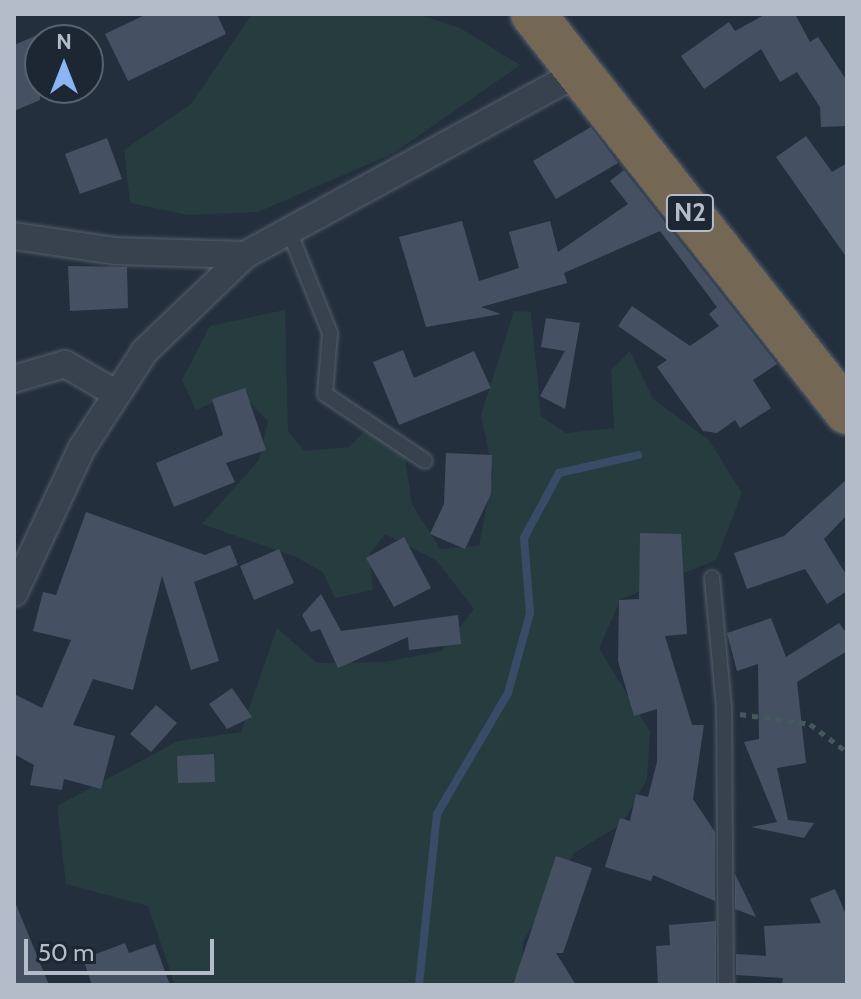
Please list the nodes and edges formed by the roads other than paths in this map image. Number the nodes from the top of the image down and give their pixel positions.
1 (533, 14) edge
2 (578, 73) junction
3 (289, 231) junction
4 (14, 236) edge
5 (245, 255) junction
6 (14, 379) edge
7 (117, 394) junction
8 (847, 412) edge
9 (425, 461) dead end
10 (712, 578) dead end
11 (14, 593) edge
12 (726, 985) edge

1 - 2 highway, N2
2 - 3 street
2 - 8 highway, N2
3 - 5 street
3 - 9 lane
4 - 5 street
5 - 7 street
6 - 7 street
7 - 11 street
10 - 12 lane

